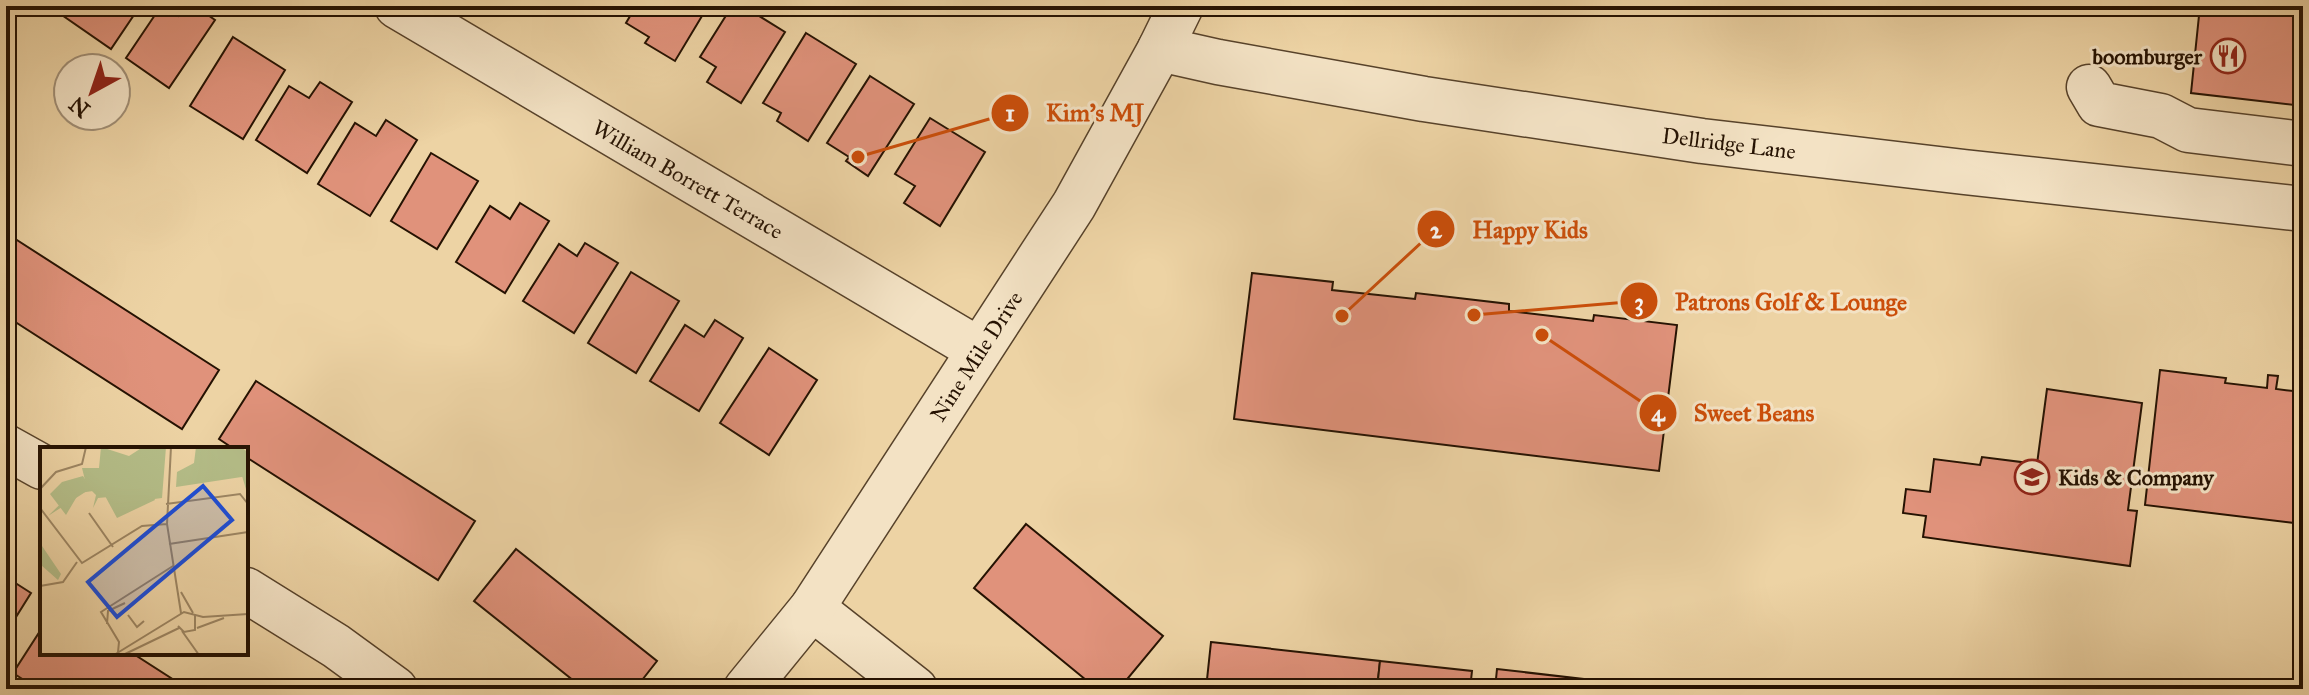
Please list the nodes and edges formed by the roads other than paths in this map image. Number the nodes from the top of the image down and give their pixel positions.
1 (397, 6) edge
2 (1181, 6) edge
3 (1160, 49) junction
4 (2089, 87) dead end
5 (2303, 144) edge
6 (2303, 209) edge
7 (979, 350) junction
8 (6, 447) edge
9 (40, 466) edge
10 (248, 591) edge
11 (812, 608) junction
12 (395, 689) edge
13 (746, 689) edge
14 (915, 689) edge

1 - 7 street, William Borrett Terrace
2 - 3 street, Nine Mile Drive
3 - 6 street, Dellridge Lane
3 - 7 street, Nine Mile Drive
4 - 5 street
7 - 11 street, Nine Mile Drive
8 - 9 street
10 - 12 street
11 - 13 street, Nine Mile Drive
11 - 14 street

